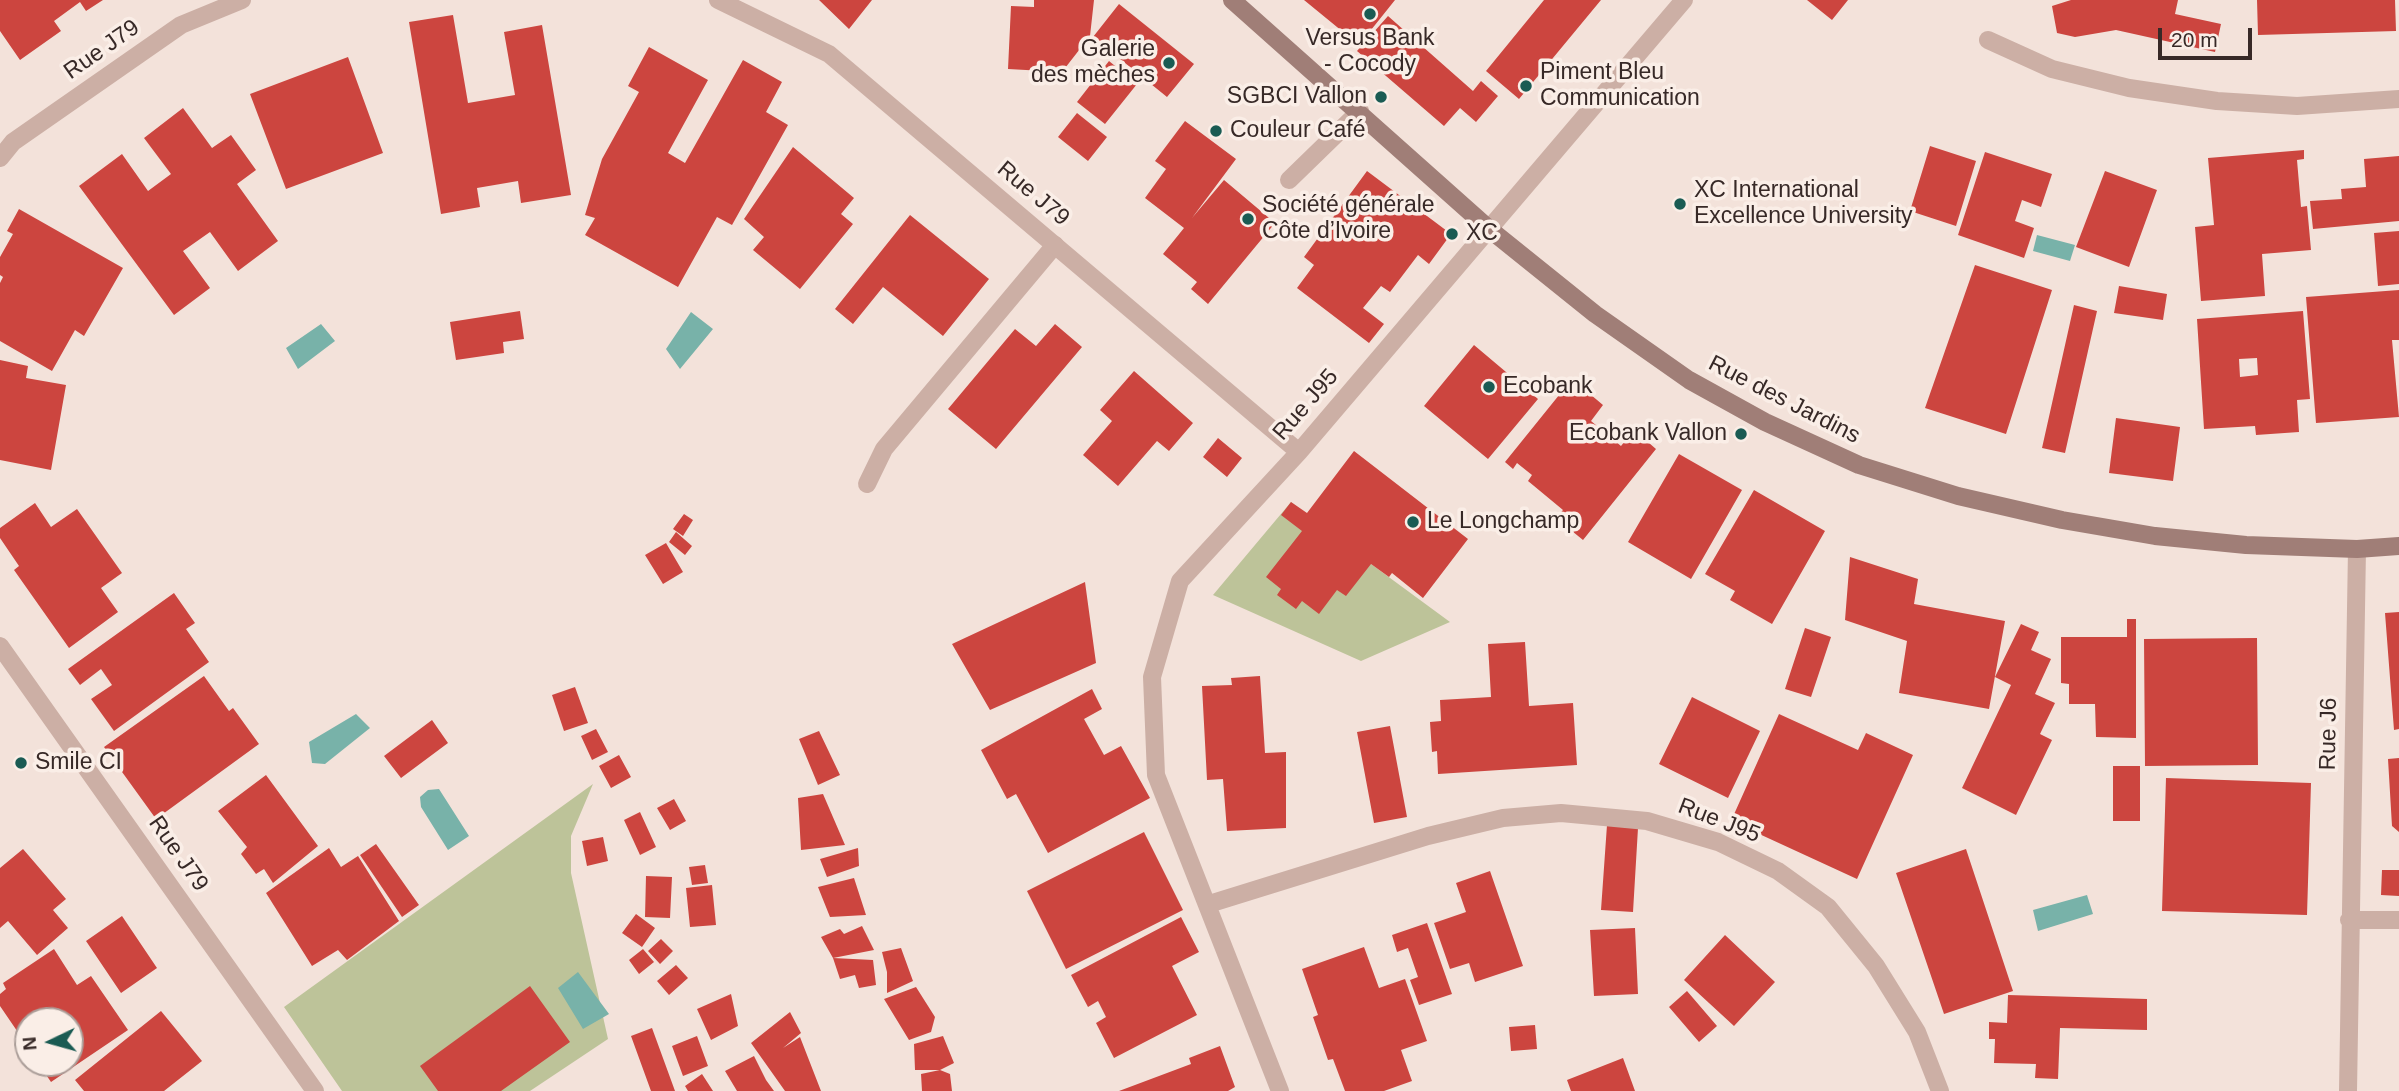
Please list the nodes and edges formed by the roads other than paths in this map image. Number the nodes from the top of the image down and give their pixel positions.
1 (242, 0) edge
2 (718, 0) edge
3 (1232, 0) edge
4 (1684, 0) edge
5 (1988, 40) dead end
6 (2399, 99) edge
7 (1360, 111) junction
8 (0, 158) edge
9 (1289, 180) dead end
10 (1488, 228) junction
11 (1055, 245) junction
12 (1299, 452) junction
13 (867, 484) dead end
14 (2399, 546) edge
15 (2357, 549) junction
16 (0, 646) edge
17 (1209, 904) junction
18 (2349, 920) junction
19 (2399, 920) edge
20 (315, 1091) edge
21 (1280, 1091) edge
22 (1940, 1091) edge
23 (2348, 1091) edge

1 - 8 street, Rue J79
2 - 11 street, Rue J79
3 - 7 main road, Rue des Jardins
4 - 10 street, Rue J95
5 - 6 street
7 - 9 street
7 - 10 main road, Rue des Jardins
10 - 12 street, Rue J95
10 - 15 main road, Rue des Jardins
11 - 12 street, Rue J79
11 - 13 street
12 - 17 street, Rue J95
14 - 15 main road, Rue des Jardins
15 - 18 street, Rue J6
16 - 20 street, Rue J79
17 - 21 street, Rue J95
17 - 22 street, Rue J95
18 - 19 street
18 - 23 street, Rue J6

